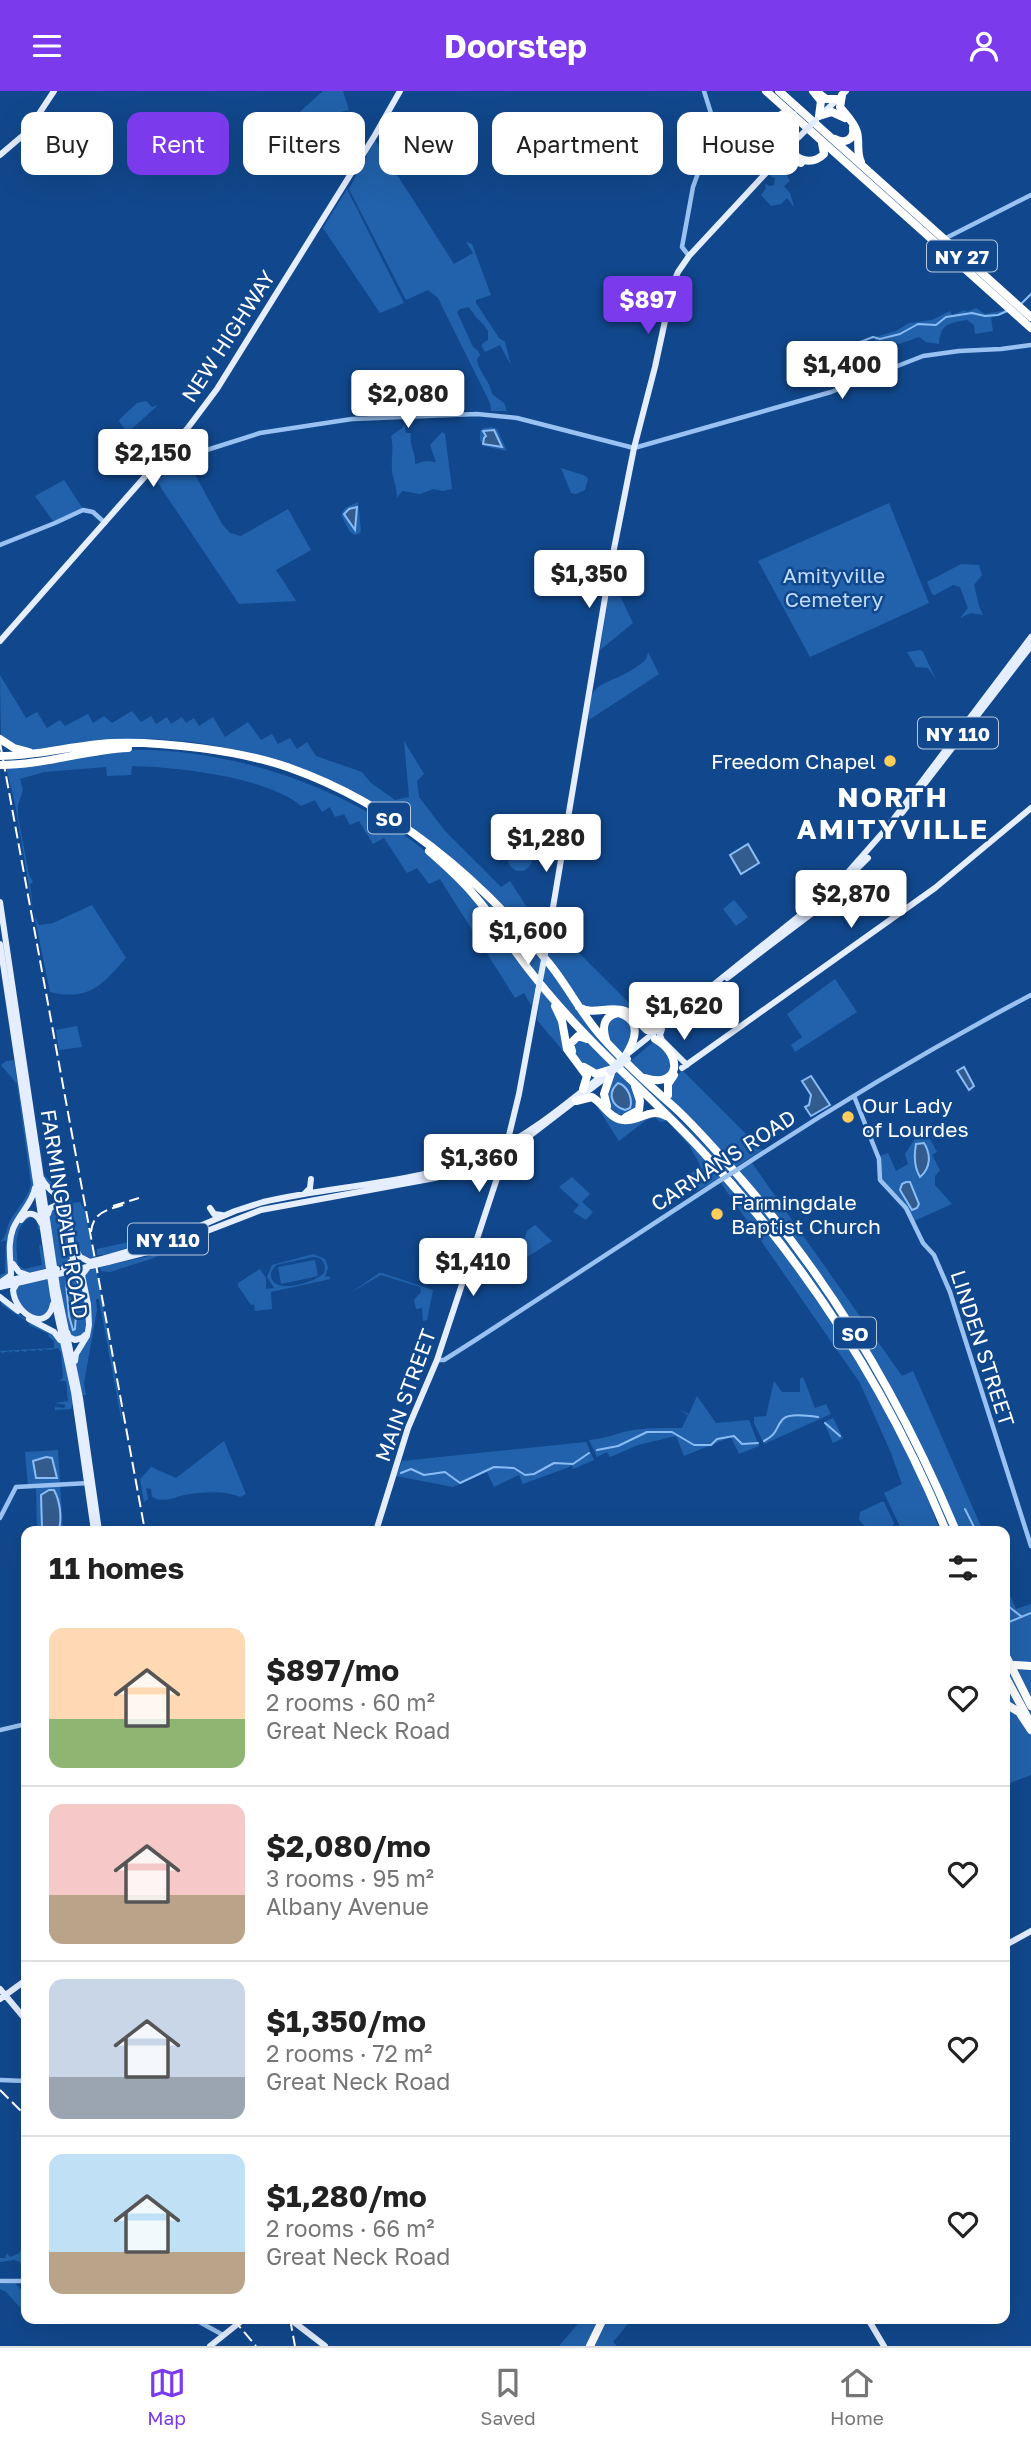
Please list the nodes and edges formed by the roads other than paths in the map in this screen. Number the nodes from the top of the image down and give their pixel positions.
1 (51, 91) edge
2 (400, 91) edge
3 (704, 91) edge
4 (793, 91) edge
5 (815, 91) edge
6 (772, 92) edge
7 (841, 95) edge
8 (796, 106) junction
9 (37, 112) edge
10 (40, 112) edge
11 (774, 112) edge
12 (792, 112) edge
13 (818, 118) junction
14 (799, 119) edge
15 (21, 137) edge
16 (830, 137) junction
17 (799, 138) edge
18 (819, 138) junction
19 (0, 155) edge
20 (799, 158) edge
21 (799, 161) edge
22 (846, 162) junction
23 (864, 167) junction
24 (765, 175) edge
25 (1031, 195) edge
26 (939, 240) junction
27 (689, 256) junction
28 (1031, 317) edge
29 (1031, 328) edge
30 (1031, 345) edge
31 (634, 448) junction
32 (170, 449) junction
33 (105, 523) junction
34 (0, 545) edge
35 (1031, 637) edge
36 (0, 641) edge
37 (1031, 646) edge
38 (0, 739) edge
39 (53, 752) junction
40 (1, 763) edge
41 (916, 792) junction
42 (1031, 808) edge
43 (868, 854) junction
44 (0, 902) edge
45 (0, 916) edge
46 (4, 926) junction
47 (0, 944) edge
48 (548, 994) junction
49 (1031, 995) edge
50 (578, 1006) junction
51 (660, 1029) junction
52 (655, 1040) junction
53 (607, 1043) junction
54 (595, 1045) junction
55 (675, 1053) junction
56 (20, 1056) junction
57 (627, 1057) junction
58 (685, 1066) junction
59 (610, 1071) junction
60 (674, 1074) junction
61 (642, 1077) junction
62 (656, 1081) junction
63 (634, 1083) junction
64 (583, 1089) junction
65 (668, 1095) junction
66 (854, 1096) junction
67 (576, 1101) junction
68 (676, 1108) junction
69 (674, 1120) junction
70 (507, 1148) junction
71 (38, 1167) junction
72 (35, 1179) junction
73 (311, 1179) dead end
74 (302, 1195) junction
75 (210, 1208) dead end
76 (227, 1215) junction
77 (43, 1230) junction
78 (107, 1260) junction
79 (53, 1261) junction
80 (90, 1265) junction
81 (61, 1271) junction
82 (30, 1276) junction
83 (48, 1276) junction
84 (17, 1283) junction
85 (0, 1284) edge
86 (0, 1297) edge
87 (62, 1317) junction
88 (66, 1353) junction
89 (437, 1360) junction
90 (77, 1381) junction
91 (77, 1410) junction
92 (85, 1437) junction
93 (89, 1483) junction
94 (0, 1518) edge
95 (96, 1526) edge
96 (378, 1526) edge
97 (942, 1526) edge
98 (954, 1526) edge
99 (1030, 1539) edge
100 (1031, 1546) edge
101 (1010, 1664) edge
102 (1010, 1666) edge
103 (1031, 1666) edge
104 (1010, 1685) edge
105 (1031, 1704) edge
106 (1010, 1707) edge
107 (1031, 1724) edge
108 (21, 1725) edge
109 (0, 1730) edge
110 (1031, 1730) edge
111 (1031, 1931) edge
112 (1010, 1943) edge
113 (21, 1983) edge
114 (2, 1994) edge
115 (21, 2015) edge
116 (0, 2080) edge
117 (21, 2081) edge
118 (0, 2281) edge
119 (21, 2281) edge
120 (203, 2324) edge
121 (237, 2324) edge
122 (296, 2324) edge
123 (601, 2324) edge
124 (871, 2324) edge
125 (223, 2335) junction
126 (210, 2346) edge
127 (325, 2346) edge
128 (590, 2346) edge
129 (884, 2346) edge

1 - 9 main road
1 - 10 main road
2 - 32 main road, NEW HIGHWAY
3 - 27 street
4 - 8 highway
5 - 7 highway
5 - 13 highway
6 - 8 highway, NY 27
6 - 11 highway
6 - 12 highway, NY 27
7 - 13 main road, MAIN STREET
7 - 23 highway
8 - 16 highway, NY 27
13 - 16 highway
13 - 17 main road, MAIN STREET, bridge
14 - 18 highway, NY 27
15 - 19 main road
16 - 23 highway, NY 27
18 - 20 highway
18 - 22 highway, NY 27
21 - 22 highway
22 - 26 highway, NY 27
23 - 26 highway, NY 27
24 - 27 main road, MAIN STREET
25 - 26 street
26 - 28 highway, NY 27
26 - 29 highway, NY 27
27 - 31 main road, MAIN STREET
30 - 31 street
31 - 32 street
31 - 70 main road, MAIN STREET, bridge
32 - 33 main road, NEW HIGHWAY
33 - 34 street
33 - 36 main road, NEW HIGHWAY
35 - 41 main road, NY 110
37 - 41 main road, NY 110
38 - 39 highway
39 - 40 highway, SO
39 - 50 highway, SO
40 - 48 highway, SO
41 - 43 main road, NY 110
41 - 43 main road, NY 110
42 - 58 main road
43 - 51 main road, NY 110
44 - 46 main road, FARMINGDALE ROAD
45 - 46 main road
46 - 56 main road, FARMINGDALE ROAD
47 - 56 main road, FARMINGDALE ROAD
48 - 54 highway, SO
48 - 64 highway
49 - 66 street, CARMANS ROAD
50 - 51 highway
50 - 53 highway, SO
51 - 52 main road
51 - 52 main road, NY 110
51 - 57 main road, NY 110
52 - 55 main road
52 - 57 main road, NY 110
52 - 62 highway
53 - 57 highway
53 - 61 highway, SO
54 - 59 highway
54 - 63 highway, SO
55 - 58 main road
55 - 60 highway
56 - 71 main road, FARMINGDALE ROAD
56 - 72 main road, FARMINGDALE ROAD
57 - 59 main road, NY 110, bridge
58 - 60 highway
59 - 63 highway
59 - 64 main road, NY 110
59 - 67 main road, NY 110
60 - 65 highway
61 - 62 highway
61 - 68 highway, SO
62 - 65 highway
63 - 69 highway, SO
64 - 70 main road, NY 110
65 - 68 highway
66 - 89 street, CARMANS ROAD, bridge
66 - 99 street, LINDEN STREET
67 - 69 highway
67 - 70 main road, NY 110
68 - 98 highway, SO
69 - 97 highway, SO
70 - 74 main road, NY 110
70 - 78 main road, NY 110
70 - 89 main road, MAIN STREET
71 - 79 main road, FARMINGDALE ROAD
71 - 80 main road
72 - 77 main road, FARMINGDALE ROAD
72 - 85 main road
73 - 74 main road
74 - 76 main road, NY 110
75 - 76 main road
76 - 78 main road, NY 110
77 - 82 main road
77 - 83 main road, FARMINGDALE ROAD
78 - 80 main road, NY 110, bridge
79 - 81 main road
79 - 87 main road, FARMINGDALE ROAD
80 - 81 main road, NY 110
80 - 90 main road
81 - 83 main road, NY 110, bridge
81 - 87 main road
82 - 83 main road, NY 110
82 - 85 main road, NY 110
83 - 84 main road, NY 110
83 - 84 main road
83 - 88 main road, FARMINGDALE ROAD
84 - 85 main road, NY 110
86 - 88 main road
87 - 90 main road, FARMINGDALE ROAD
88 - 91 main road, FARMINGDALE ROAD
89 - 96 main road, MAIN STREET
90 - 92 main road, FARMINGDALE ROAD
91 - 92 main road
91 - 93 main road, FARMINGDALE ROAD
92 - 93 main road, FARMINGDALE ROAD
93 - 94 street
93 - 95 main road, FARMINGDALE ROAD
99 - 100 street, LINDEN STREET
101 - 105 highway
102 - 103 highway
104 - 107 highway
106 - 110 highway
108 - 109 street
111 - 112 main road
113 - 114 main road
114 - 115 main road
116 - 117 street
118 - 119 street
120 - 125 street
121 - 125 main road
122 - 127 main road
123 - 128 highway
124 - 129 main road
125 - 126 main road

